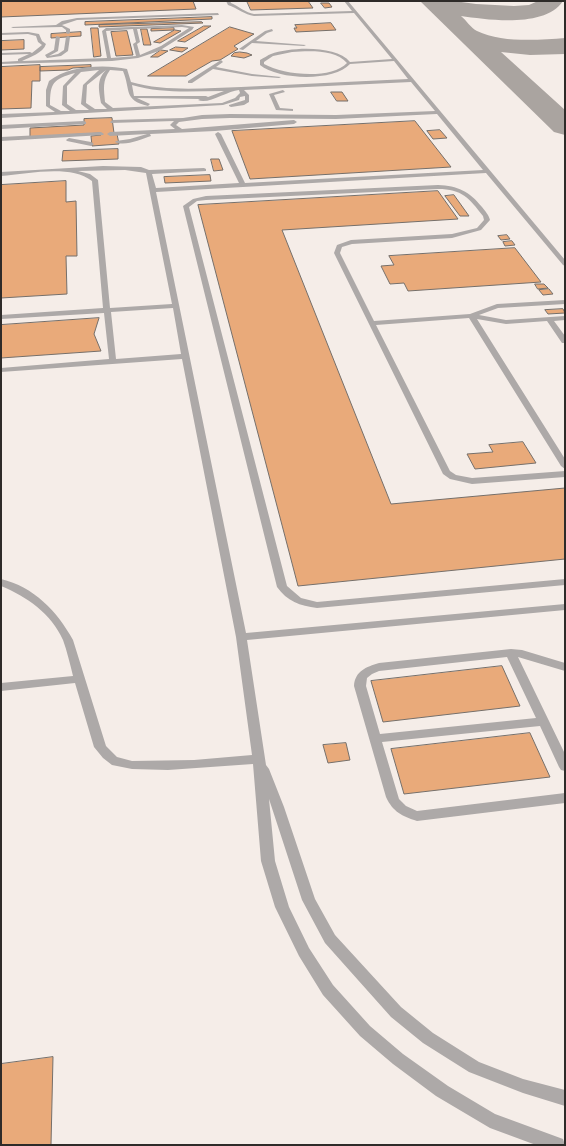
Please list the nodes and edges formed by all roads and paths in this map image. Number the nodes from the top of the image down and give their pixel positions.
1 (228, 1) edge
2 (346, 1) edge
3 (355, 12) junction
4 (218, 14) dead end
5 (57, 26) junction
6 (9, 27) dead end
7 (134, 27) junction
8 (272, 30) dead end
9 (1, 34) edge
10 (59, 37) junction
11 (138, 42) junction
12 (250, 42) junction
13 (142, 45) dead end
14 (150, 46) dead end
15 (160, 47) junction
16 (68, 48) junction
17 (241, 49) dead end
18 (38, 51) junction
19 (1, 54) edge
20 (336, 54) junction
21 (28, 57) junction
22 (138, 57) junction
23 (1, 58) edge
24 (109, 58) junction
25 (396, 60) junction
26 (221, 61) dead end
27 (1, 63) edge
28 (349, 63) junction
29 (212, 67) junction
30 (110, 68) junction
31 (103, 69) junction
32 (80, 72) junction
33 (312, 75) junction
34 (413, 80) junction
35 (190, 82) dead end
36 (355, 83) junction
37 (401, 86) dead end
38 (230, 89) junction
39 (242, 91) junction
40 (131, 92) junction
41 (222, 93) junction
42 (48, 106) junction
43 (187, 106) junction
44 (112, 110) junction
45 (121, 110) junction
46 (94, 111) junction
47 (75, 112) junction
48 (439, 112) junction
49 (61, 113) junction
50 (36, 114) junction
51 (1, 116) edge
52 (294, 116) junction
53 (336, 117) junction
54 (180, 119) junction
55 (138, 121) junction
56 (113, 122) dead end
57 (84, 123) dead end
58 (1, 127) edge
59 (15, 127) junction
60 (181, 131) junction
61 (140, 132) junction
62 (155, 133) junction
63 (101, 134) dead end
64 (110, 134) dead end
65 (218, 134) dead end
66 (51, 137) junction
67 (13, 139) junction
68 (1, 140) edge
69 (91, 142) dead end
70 (121, 168) junction
71 (69, 170) junction
72 (204, 170) dead end
73 (488, 171) junction
74 (149, 172) junction
75 (1, 174) edge
76 (95, 180) junction
77 (243, 185) junction
78 (153, 190) junction
79 (565, 264) edge
80 (565, 302) edge
81 (175, 306) junction
82 (107, 310) junction
83 (471, 316) junction
84 (1, 317) edge
85 (565, 318) edge
86 (549, 319) junction
87 (372, 323) junction
88 (565, 341) edge
89 (185, 356) junction
90 (113, 362) junction
91 (1, 370) edge
92 (565, 466) edge
93 (565, 474) edge
94 (1, 582) edge
95 (565, 582) edge
96 (565, 606) edge
97 (241, 637) junction
98 (510, 653) junction
99 (565, 667) edge
100 (80, 679) junction
101 (1, 687) edge
102 (543, 721) junction
103 (375, 739) junction
104 (259, 759) junction
105 (565, 767) edge
106 (565, 798) edge
107 (565, 1098) edge
108 (557, 1145) edge

1 - 3 lane
2 - 3 lane
3 - 25 lane
4 - 5 lane
5 - 6 lane
5 - 10 lane
5 - 16 lane
7 - 11 lane
7 - 15 lane
7 - 24 lane
8 - 12 lane
9 - 18 lane
10 - 16 lane
10 - 21 lane
11 - 13 lane
11 - 22 lane
12 - 17 lane
12 - 20 lane
14 - 15 lane
15 - 22 lane
16 - 21 lane
18 - 19 lane
18 - 21 lane
20 - 28 lane
20 - 33 lane
21 - 23 lane
21 - 27 lane
22 - 24 lane
24 - 27 lane
25 - 28 lane
25 - 34 lane
26 - 29 lane
28 - 33 lane
29 - 33 lane
29 - 35 lane
30 - 31 lane
30 - 40 lane
30 - 44 lane
31 - 32 lane
31 - 46 lane
32 - 42 lane
32 - 47 lane
34 - 36 lane
34 - 48 lane
36 - 38 lane
36 - 39 lane
37 - 52 lane
38 - 39 lane
38 - 40 lane
38 - 41 lane
39 - 43 lane
39 - 45 lane
40 - 41 lane
40 - 41 lane
40 - 43 lane
42 - 49 lane
42 - 50 lane
43 - 45 lane
44 - 45 lane
44 - 46 lane
46 - 47 lane
47 - 49 lane
48 - 53 lane
48 - 73 lane
49 - 50 lane
50 - 51 lane
52 - 53 lane
52 - 54 lane
53 - 60 lane
54 - 55 lane
54 - 60 lane
55 - 56 lane
55 - 61 lane
57 - 59 lane
58 - 59 lane
59 - 67 lane
60 - 62 lane
61 - 62 lane
61 - 64 lane
62 - 62 lane
63 - 66 lane
65 - 77 lane
66 - 67 lane
66 - 69 lane
67 - 68 lane
70 - 71 lane
70 - 74 lane
70 - 76 lane
71 - 75 lane
71 - 76 lane
72 - 74 lane
73 - 77 lane
73 - 79 lane
74 - 78 lane
76 - 82 lane
77 - 78 lane
78 - 81 lane
80 - 83 lane
81 - 82 lane
81 - 89 lane
82 - 84 lane
82 - 90 lane
83 - 86 lane
83 - 87 lane
83 - 92 lane
85 - 86 lane
86 - 88 lane
87 - 93 lane
87 - 95 lane
89 - 90 lane
89 - 97 lane
90 - 91 lane
94 - 100 lane
96 - 97 lane
97 - 104 lane
98 - 99 lane
98 - 102 lane
98 - 103 lane
100 - 101 lane
100 - 104 lane
102 - 103 lane
102 - 105 lane
103 - 106 lane
104 - 107 lane
104 - 108 lane

